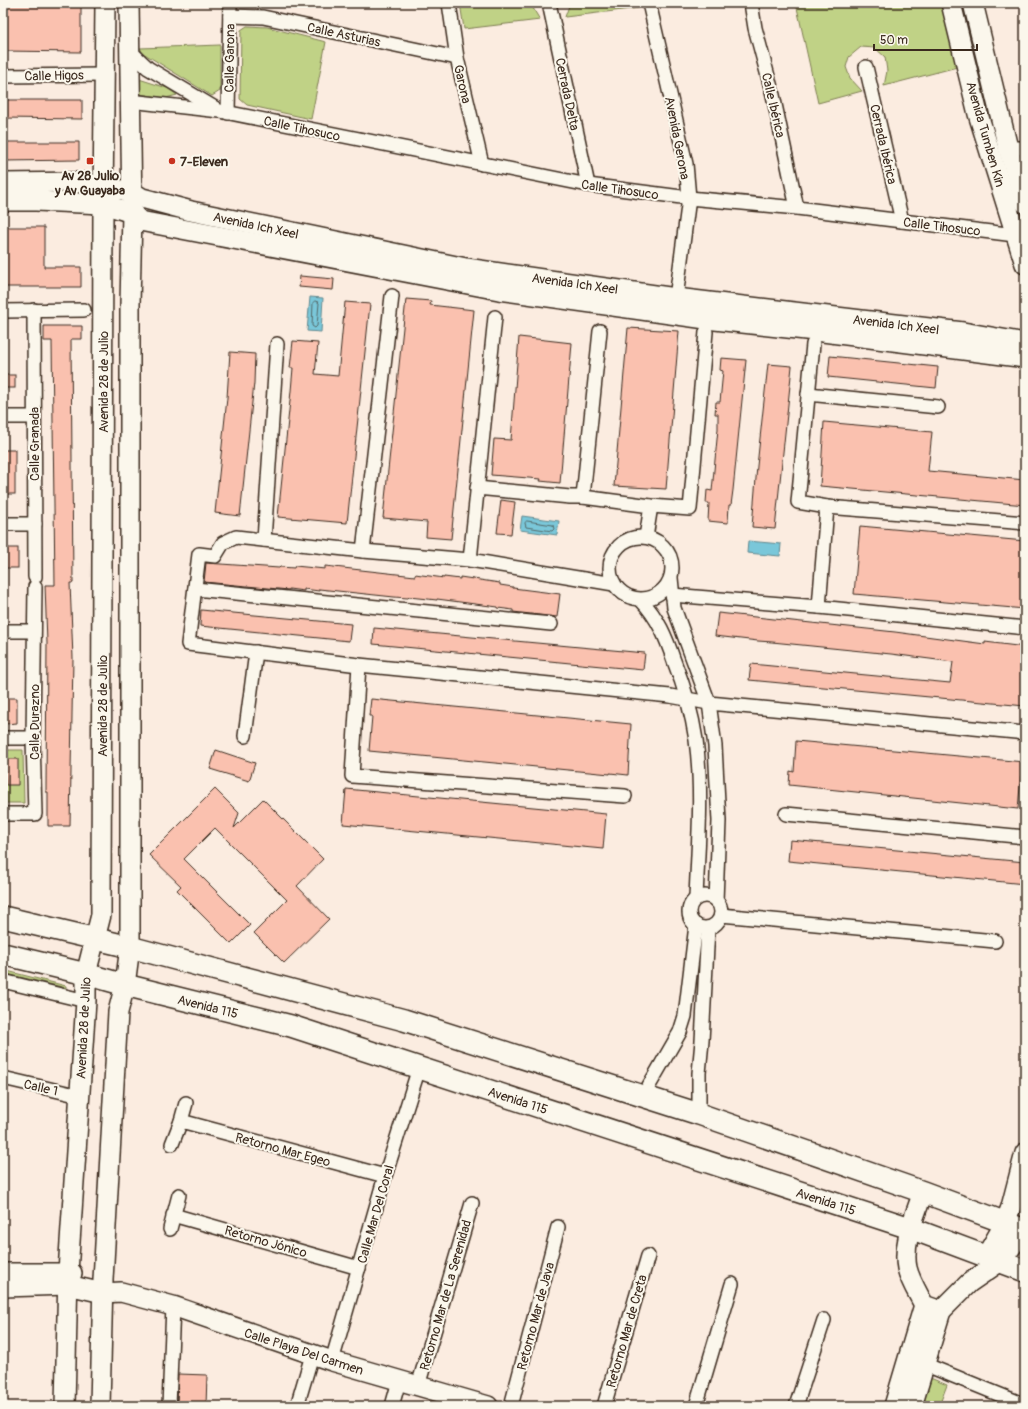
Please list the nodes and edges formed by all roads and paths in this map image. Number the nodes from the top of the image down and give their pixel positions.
1 (105, 3) edge
2 (129, 3) edge
3 (449, 3) edge
4 (549, 3) edge
5 (649, 3) edge
6 (751, 3) edge
7 (951, 3) edge
8 (973, 3) edge
9 (230, 9) edge
10 (129, 50) junction
11 (457, 58) junction
12 (866, 67) dead end
13 (104, 75) junction
14 (3, 76) edge
15 (130, 101) junction
16 (224, 112) junction
17 (1016, 148) edge
18 (482, 164) junction
19 (3, 183) edge
20 (588, 185) junction
21 (132, 191) junction
22 (35, 192) junction
23 (103, 196) junction
24 (689, 198) junction
25 (3, 201) edge
26 (1025, 203) edge
27 (797, 208) junction
28 (136, 217) junction
29 (902, 221) junction
30 (1020, 235) edge
31 (1025, 264) edge
32 (392, 296) dead end
33 (676, 298) junction
34 (34, 310) junction
35 (84, 310) dead end
36 (3, 311) edge
37 (495, 317) dead end
38 (600, 331) dead end
39 (706, 332) dead end
40 (1025, 343) edge
41 (277, 344) dead end
42 (814, 344) dead end
43 (1025, 358) edge
44 (808, 394) junction
45 (938, 407) dead end
46 (3, 417) edge
47 (34, 417) junction
48 (477, 488) junction
49 (583, 497) junction
50 (651, 506) junction
51 (827, 507) junction
52 (1025, 523) edge
53 (3, 524) edge
54 (35, 524) junction
55 (646, 537) junction
56 (264, 540) junction
57 (363, 551) junction
58 (470, 560) junction
59 (671, 578) junction
60 (35, 582) joint
61 (614, 584) junction
62 (195, 589) junction
63 (672, 595) junction
64 (641, 600) junction
65 (818, 607) junction
66 (551, 624) dead end
67 (1025, 628) edge
68 (3, 631) edge
69 (34, 631) junction
70 (256, 652) junction
71 (359, 665) junction
72 (687, 699) junction
73 (709, 703) junction
74 (1025, 733) edge
75 (245, 736) dead end
76 (3, 738) edge
77 (33, 738) junction
78 (625, 796) dead end
79 (3, 814) edge
80 (786, 814) dead end
81 (1025, 837) edge
82 (696, 898) junction
83 (716, 901) junction
84 (721, 915) junction
85 (3, 917) edge
86 (702, 927) junction
87 (95, 938) junction
88 (995, 941) dead end
89 (130, 947) junction
90 (3, 954) edge
91 (86, 974) junction
92 (3, 981) edge
93 (125, 985) junction
94 (86, 1001) junction
95 (419, 1068) junction
96 (3, 1078) edge
97 (80, 1096) junction
98 (643, 1096) junction
99 (186, 1103) dead end
100 (699, 1114) junction
101 (181, 1121) junction
102 (172, 1144) dead end
103 (1025, 1153) edge
104 (386, 1176) junction
105 (923, 1192) junction
106 (179, 1195) dead end
107 (472, 1203) dead end
108 (173, 1215) junction
109 (558, 1227) dead end
110 (1020, 1227) edge
111 (910, 1228) junction
112 (170, 1229) dead end
113 (648, 1256) dead end
114 (994, 1258) junction
115 (359, 1268) junction
116 (1025, 1271) edge
117 (3, 1273) edge
118 (68, 1279) junction
119 (732, 1284) dead end
120 (3, 1287) edge
121 (109, 1288) junction
122 (172, 1306) junction
123 (933, 1308) junction
124 (824, 1320) dead end
125 (312, 1355) junction
126 (332, 1361) junction
127 (924, 1364) junction
128 (399, 1381) junction
129 (418, 1386) junction
130 (65, 1406) edge
131 (100, 1406) edge
132 (169, 1406) edge
133 (297, 1406) edge
134 (392, 1406) edge
135 (488, 1406) edge
136 (511, 1406) edge
137 (604, 1406) edge
138 (696, 1406) edge
139 (796, 1406) edge
140 (894, 1406) edge
141 (912, 1406) edge
142 (1025, 1406) edge

1 - 13 street, Avenida 28 de Julio
2 - 10 street, Avenida 28 de Julio
3 - 11 street, Garona
4 - 20 street, Cerrada Delta
5 - 24 street, Avenida Gerona
6 - 27 street, Calle Ibérica
7 - 30 street, Avenida Tumben Kin
8 - 17 street, Avenida Tumben Kin
9 - 11 street, Calle Asturias
9 - 16 street, Calle Garona
10 - 15 street, Avenida 28 de Julio
10 - 16 street, Calle Tihosuco
11 - 18 street, Garona
12 - 29 street, Cerrada Ibérica
13 - 14 street, Calle Higos
13 - 23 street, Avenida 28 de Julio
15 - 16 street, Calle Tihosuco
15 - 21 street, Avenida 28 de Julio
16 - 18 street, Calle Tihosuco
17 - 26 street, Avenida Tumben Kin
18 - 20 street, Calle Tihosuco
19 - 22 street
20 - 24 street, Calle Tihosuco
21 - 23 street
21 - 28 street, Avenida 28 de Julio
21 - 33 street, Avenida Ich Xeel
22 - 23 street
22 - 25 street
23 - 28 street
23 - 87 street, Avenida 28 de Julio
24 - 27 street, Calle Tihosuco
24 - 33 street, Avenida Gerona
27 - 29 street, Calle Tihosuco
28 - 43 street
28 - 89 street, Avenida 28 de Julio
29 - 30 street, Calle Tihosuco
30 - 31 street, Avenida Tumben Kin
32 - 57 street
33 - 40 street, Avenida Ich Xeel
34 - 35 street
34 - 36 street
34 - 47 street, Calle Granada
37 - 48 street
38 - 49 street
39 - 50 street
41 - 56 street
42 - 44 street
44 - 45 street
44 - 51 street
46 - 47 street
47 - 54 street, Calle Granada
48 - 49 street
48 - 58 street
49 - 50 street
50 - 55 street
51 - 52 street
51 - 65 street
53 - 54 street
54 - 60 street, Calle Granada
55 - 59 street
55 - 61 street
56 - 57 street
56 - 62 street
57 - 58 street
58 - 61 street
59 - 63 street
59 - 64 street
60 - 69 street, Calle Durazno
61 - 64 street
62 - 66 street
62 - 70 street
63 - 65 street
63 - 73 street
64 - 72 street
65 - 67 street
68 - 69 street
69 - 77 street, Calle Durazno
70 - 71 street
70 - 75 street
71 - 72 street
71 - 78 street
72 - 73 street
72 - 82 street
73 - 74 street
73 - 83 street
76 - 77 street
77 - 79 street, Calle Durazno
80 - 81 street
82 - 83 street
82 - 86 street
83 - 84 street
84 - 86 street
84 - 88 street
85 - 87 main road
86 - 98 street
86 - 100 street
87 - 89 main road
87 - 91 street, Avenida 28 de Julio
89 - 93 street, Avenida 28 de Julio
89 - 98 main road
90 - 91 main road, Avenida 115
91 - 93 main road, Avenida 115
91 - 94 street, Avenida 28 de Julio
92 - 94 street
93 - 95 main road, Avenida 115
93 - 121 street, Avenida 28 de Julio
94 - 97 street, Avenida 28 de Julio
95 - 104 street, Calle Mar Del Coral
95 - 111 main road, Avenida 115
96 - 97 street, Calle 1
97 - 118 street, Avenida 28 de Julio
98 - 100 main road
99 - 101 street
100 - 105 main road
101 - 102 street
101 - 104 street, Retorno Mar Egeo
103 - 110 street
104 - 115 street, Calle Mar Del Coral
105 - 110 main road
105 - 111 street
106 - 108 street
107 - 129 street, Retorno Mar de La Serenidad
108 - 112 street
108 - 115 street, Retorno Jónico
109 - 136 street, Retorno Mar de Java
110 - 114 street
111 - 114 main road, Avenida 115
111 - 123 street
113 - 137 street, Retorno Mar de Creta
114 - 116 main road, Avenida 115
114 - 123 street
115 - 126 street, Calle Mar Del Coral
117 - 118 street, Calle Playa Del Carmen
118 - 120 street, Calle Playa Del Carmen
118 - 121 street, Calle Playa Del Carmen
118 - 130 street, Avenida 28 de Julio
119 - 138 street
121 - 122 street, Calle Playa Del Carmen
121 - 131 street, Avenida 28 de Julio
122 - 125 street, Calle Playa Del Carmen
122 - 132 street
123 - 127 street
123 - 140 street
124 - 139 street
125 - 126 street, Calle Playa Del Carmen
125 - 133 street
126 - 128 street, Calle Playa Del Carmen
127 - 141 street
127 - 142 street
128 - 129 street, Calle Playa Del Carmen
128 - 134 street
129 - 135 street, Calle Playa Del Carmen

